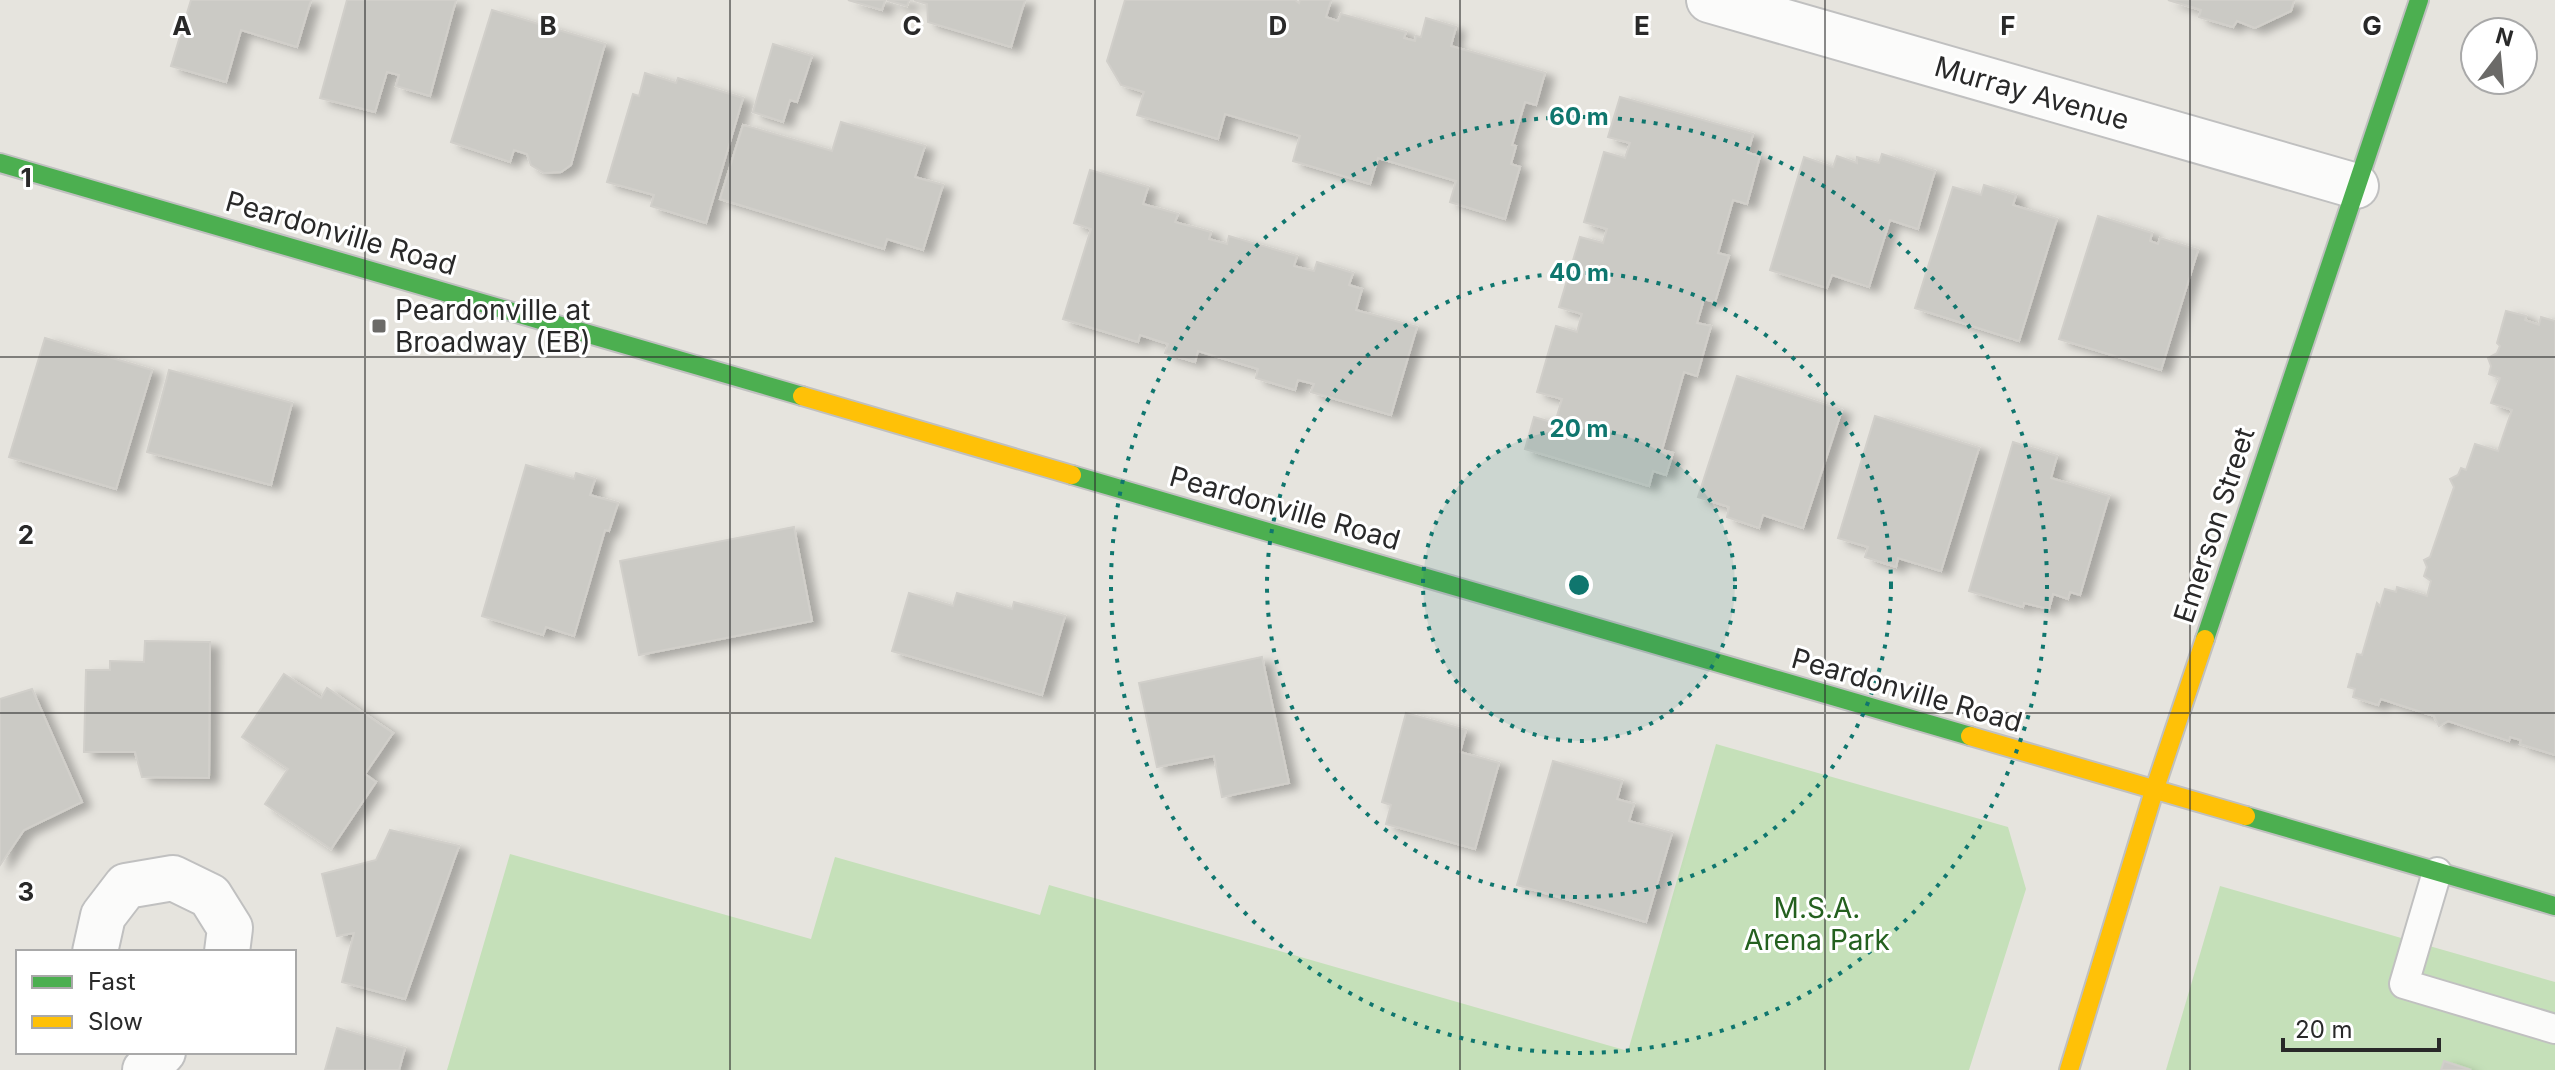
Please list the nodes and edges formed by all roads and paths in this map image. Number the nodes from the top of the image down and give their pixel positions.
1 (1709, 0) edge
2 (2419, 0) edge
3 (0, 163) edge
4 (2356, 186) junction
5 (2154, 791) junction
6 (2437, 872) junction
7 (2555, 906) edge
8 (95, 950) edge
9 (227, 950) edge
10 (2555, 1029) edge
11 (161, 1054) edge
12 (145, 1070) edge
13 (2069, 1070) edge

1 - 4 street, Murray Avenue
2 - 4 main road, Emerson Street
3 - 5 main road, Peardonville Road
4 - 5 main road, Emerson Street
5 - 6 main road, Peardonville Road
5 - 13 main road, Emerson Street
6 - 7 main road, Peardonville Road
6 - 10 lane
8 - 9 street
11 - 12 street

